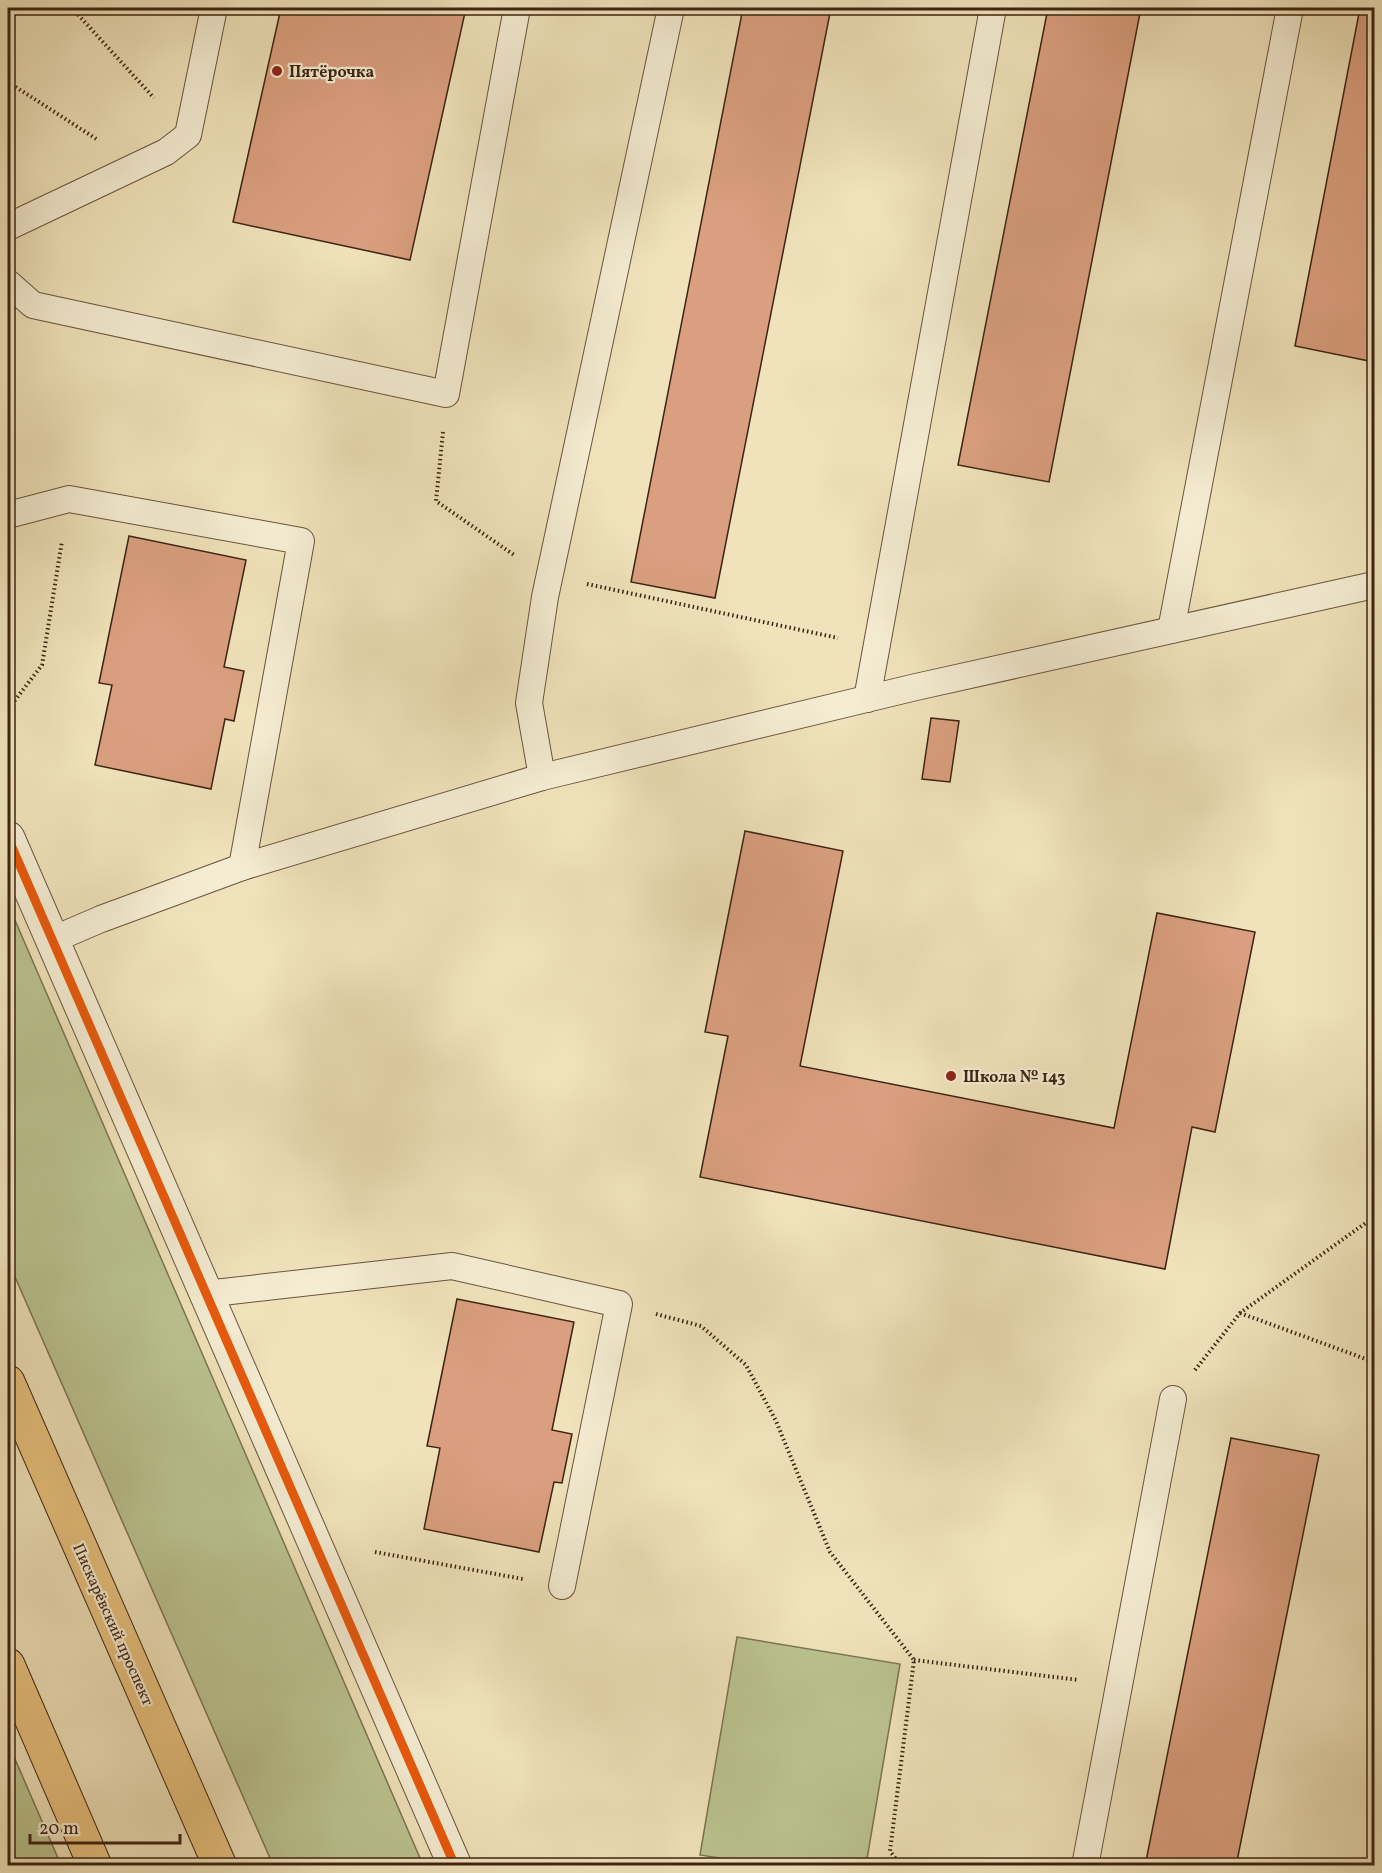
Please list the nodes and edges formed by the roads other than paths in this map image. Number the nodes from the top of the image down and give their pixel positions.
1 (214, 8) edge
2 (517, 8) edge
3 (671, 8) edge
4 (993, 8) edge
5 (1290, 8) edge
6 (8, 227) edge
7 (8, 283) edge
8 (8, 515) edge
9 (1374, 585) edge
10 (1171, 630) junction
11 (867, 699) junction
12 (542, 777) junction
13 (8, 838) edge
14 (242, 867) junction
15 (52, 940) junction
16 (205, 1294) junction
17 (8, 1382) edge
18 (1173, 1399) road end
19 (562, 1586) road end
20 (8, 1665) edge
21 (95, 1866) edge
22 (220, 1866) edge
23 (455, 1866) edge
24 (1085, 1866) edge

1 - 6 lane
2 - 7 lane
3 - 12 lane
4 - 11 lane
5 - 10 lane
8 - 14 lane
9 - 10 lane
10 - 11 lane
11 - 12 lane
12 - 14 lane
13 - 15 street
14 - 15 lane
15 - 16 street
16 - 19 lane
16 - 23 street
17 - 22 main road, Пискарёвский проспект
18 - 24 lane
20 - 21 main road

